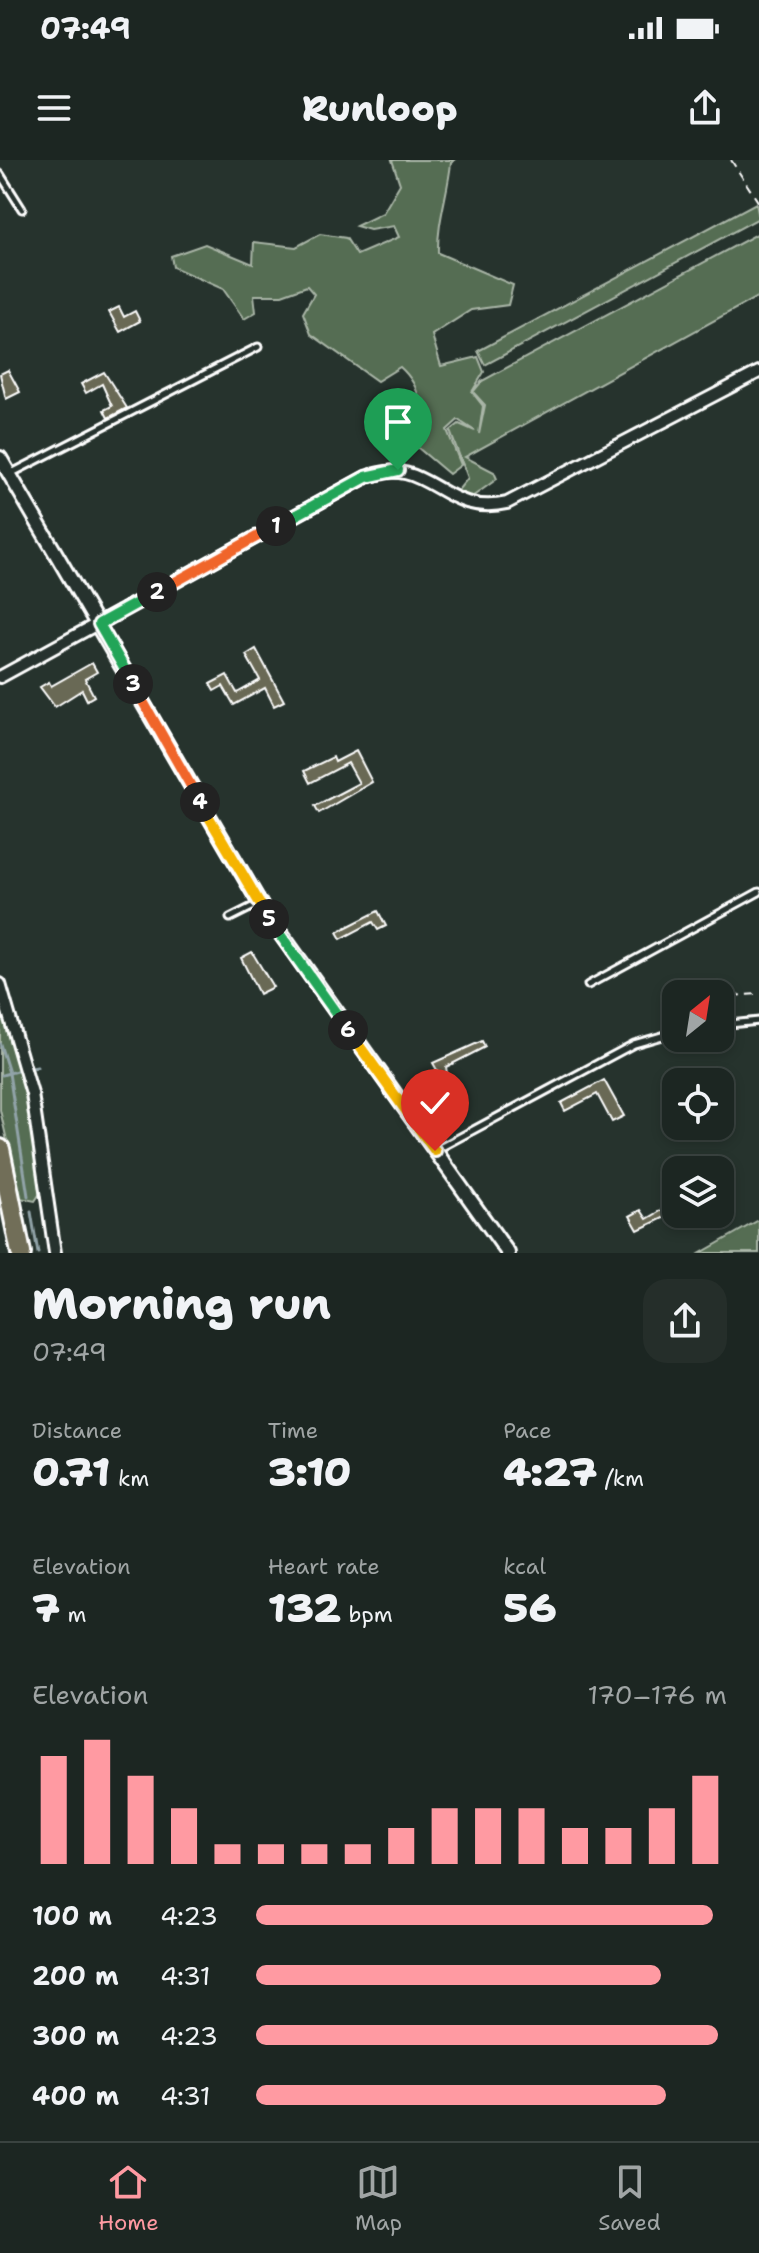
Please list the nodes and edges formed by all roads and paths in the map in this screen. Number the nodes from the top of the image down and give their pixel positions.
1 (731, 160) edge
2 (0, 174) edge
3 (759, 203) edge
4 (22, 209) dead end
5 (258, 347) dead end
6 (759, 372) edge
7 (0, 458) edge
8 (10, 474) junction
9 (99, 624) junction
10 (0, 677) edge
11 (759, 892) edge
12 (259, 903) junction
13 (230, 918) dead end
14 (0, 984) edge
15 (588, 985) dead end
16 (759, 994) edge
17 (734, 996) edge
18 (759, 1021) edge
19 (734, 1024) edge
20 (662, 1036) edge
21 (0, 1149) edge
22 (435, 1151) junction
23 (21, 1253) edge
24 (55, 1253) edge
25 (508, 1253) edge

1 - 3 path
2 - 4 lane
5 - 8 lane
6 - 9 street
7 - 8 street
8 - 9 street
9 - 10 street
9 - 12 street
11 - 15 lane
12 - 13 lane
12 - 22 street
14 - 24 street
16 - 17 path
18 - 19 lane
20 - 22 lane
21 - 23 highway
22 - 25 street

